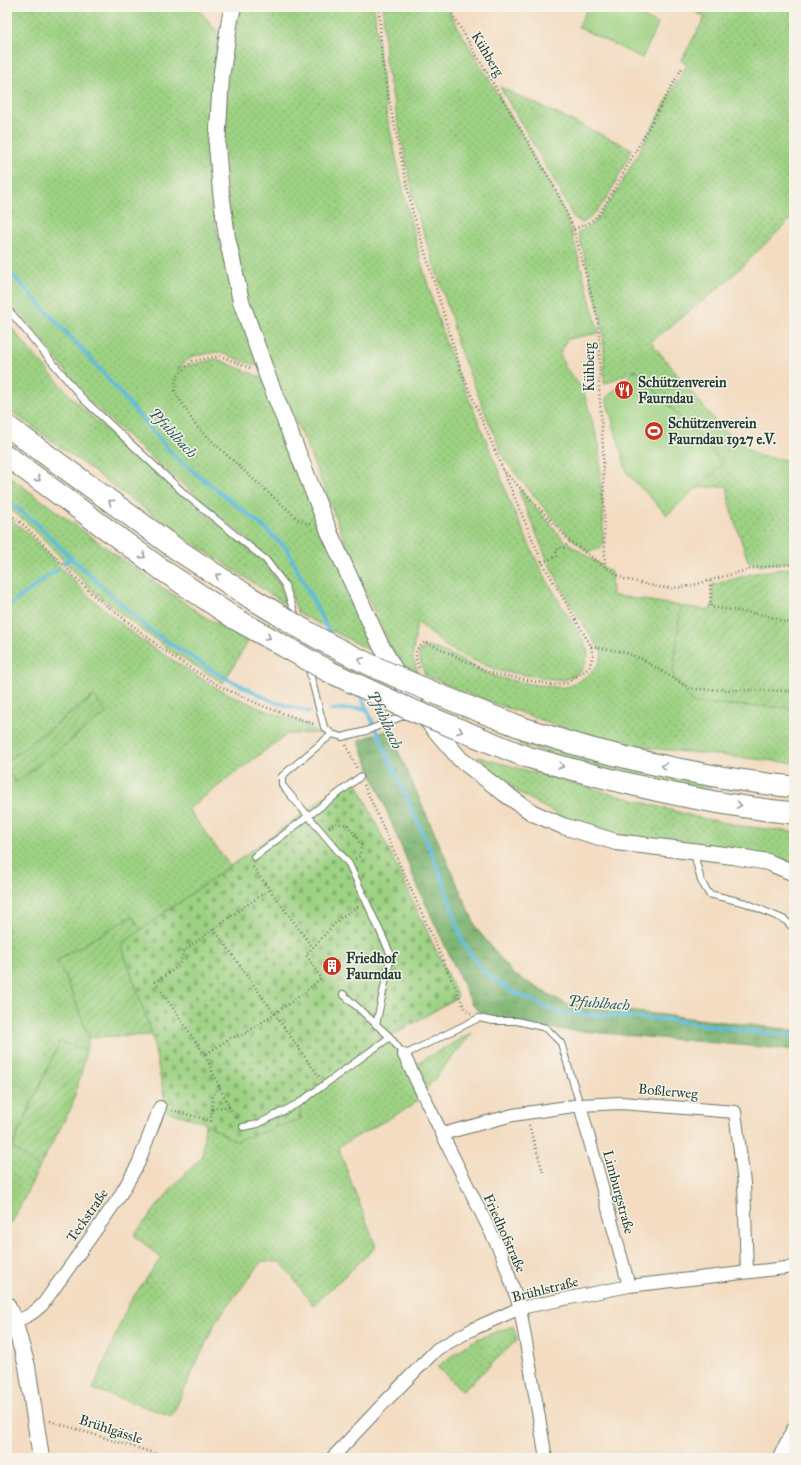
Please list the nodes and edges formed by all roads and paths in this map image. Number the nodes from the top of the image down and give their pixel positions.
1 (233, 7) edge
2 (379, 7) edge
3 (448, 7) edge
4 (683, 66) dead end
5 (574, 229) junction
6 (7, 308) edge
7 (267, 375) junction
8 (7, 426) edge
9 (7, 456) edge
10 (502, 468) junction
11 (7, 512) edge
12 (330, 534) junction
13 (570, 541) junction
14 (542, 562) junction
15 (794, 564) edge
16 (605, 567) junction
17 (710, 581) junction
18 (794, 625) edge
19 (301, 635) dead end
20 (425, 642) dead end
21 (591, 646) junction
22 (305, 650) dead end
23 (794, 691) edge
24 (418, 710) junction
25 (324, 727) junction
26 (332, 734) junction
27 (342, 737) junction
28 (360, 777) junction
29 (794, 787) edge
30 (794, 813) edge
31 (308, 816) junction
32 (322, 832) junction
33 (694, 852) junction
34 (254, 857) joint
35 (348, 864) junction
36 (794, 873) edge
37 (270, 889) junction
38 (366, 902) junction
39 (214, 929) junction
40 (794, 929) edge
41 (312, 947) junction
42 (343, 994) dead end
43 (274, 1014) junction
44 (479, 1018) junction
45 (376, 1025) junction
46 (390, 1037) junction
47 (205, 1055) junction
48 (404, 1056) junction
49 (324, 1084) junction
50 (219, 1086) junction
51 (580, 1105) junction
52 (229, 1106) junction
53 (160, 1107) joint
54 (212, 1109) junction
55 (526, 1113) junction
56 (243, 1127) joint
57 (442, 1134) junction
58 (543, 1172) dead end
59 (794, 1267) edge
60 (747, 1272) junction
61 (629, 1286) junction
62 (7, 1305) edge
63 (520, 1308) junction
64 (10, 1322) edge
65 (69, 1426) dead end
66 (794, 1430) edge
67 (41, 1458) edge
68 (170, 1458) edge
69 (332, 1458) edge
70 (546, 1458) edge
71 (781, 1458) edge

1 - 7 street
2 - 10 path
3 - 5 path, Kühberg
4 - 5 path
5 - 16 path, Kühberg
6 - 19 lane
7 - 12 street
7 - 12 path
29 -> 8 highway, bridge
9 -> 30 highway, bridge
10 - 13 path
10 - 14 path
11 - 25 path
12 - 24 street
13 - 14 path
13 - 16 path
14 - 21 path
15 - 17 path
16 - 17 path
17 - 18 path
20 - 21 path
21 - 23 path
22 - 25 lane
24 - 27 lane
24 - 33 street
25 - 26 lane
26 - 27 lane
26 - 31 lane
27 - 28 path
28 - 31 lane
28 - 44 path
31 - 32 lane
31 - 34 lane
32 - 35 lane
32 - 35 path
33 - 36 street
33 - 40 lane
34 - 37 path
35 - 38 lane
37 - 39 path
37 - 41 path
38 - 41 path
38 - 45 lane
39 - 43 path
39 - 47 path
41 - 43 path
42 - 45 lane
43 - 47 path
43 - 49 path
44 - 48 lane
44 - 51 lane
45 - 46 lane
46 - 48 lane
46 - 49 lane
47 - 50 path
48 - 57 street, Friedhofstraße
49 - 56 lane
50 - 52 path
50 - 54 path
51 - 55 street, Boßlerweg
51 - 60 street, Boßlerweg
51 - 61 street, Limburgstraße
52 - 54 path
52 - 56 path
53 - 54 path
53 - 64 street, Teckstraße
55 - 57 street, Boßlerweg
55 - 58 path
57 - 63 street, Friedhofstraße
59 - 60 street, Brühlstraße
60 - 61 street, Brühlstraße
61 - 63 street, Brühlstraße
62 - 64 street
63 - 69 street, Brühlstraße
63 - 70 street, Friedhofstraße
64 - 67 street
65 - 68 path, Brühlgässle
66 - 71 street

